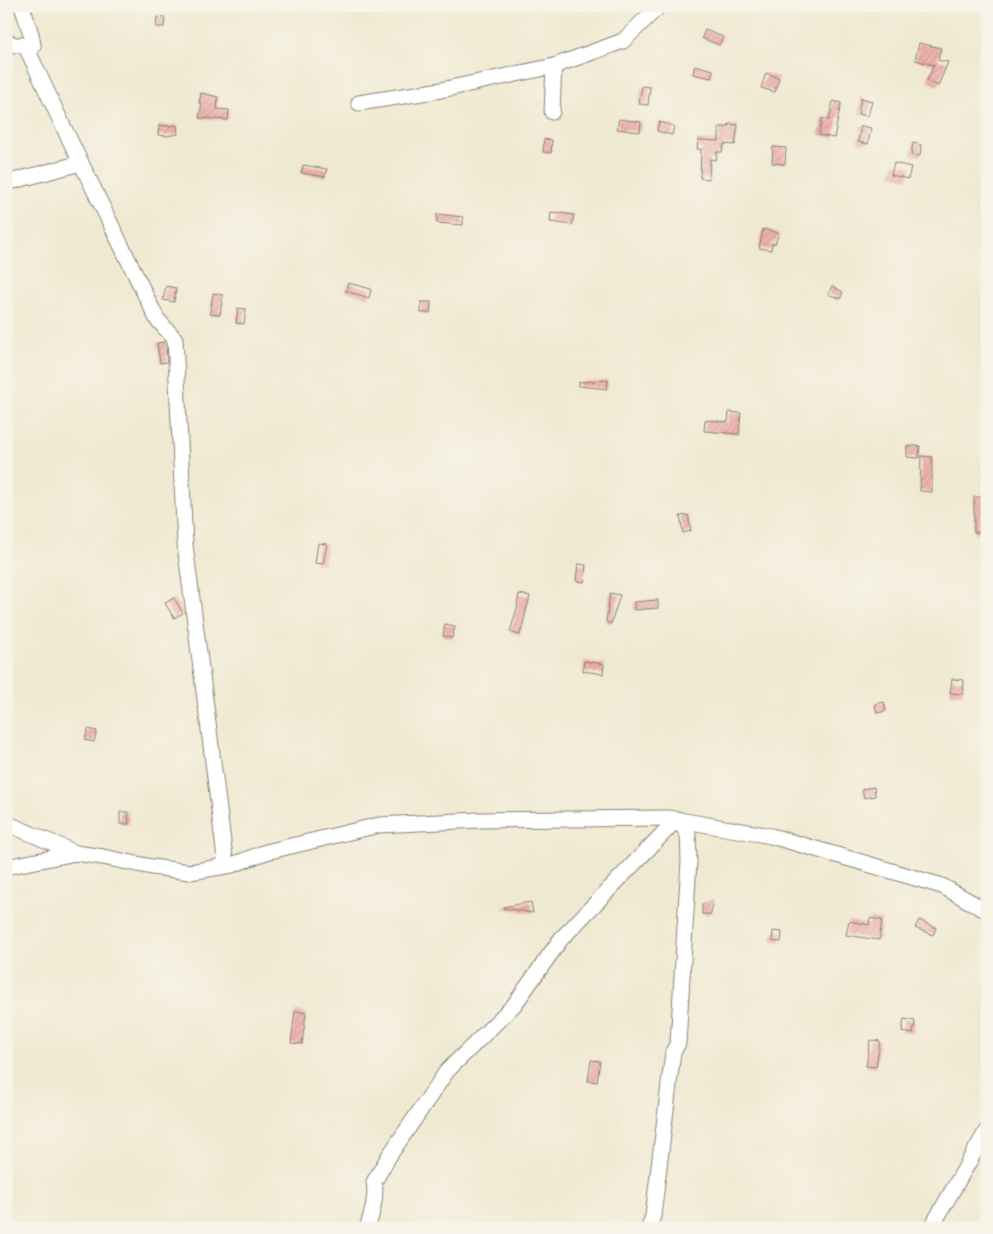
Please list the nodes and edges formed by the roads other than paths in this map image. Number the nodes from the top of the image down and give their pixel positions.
1 (22, 6) edge
2 (659, 6) edge
3 (6, 41) edge
4 (32, 45) junction
5 (554, 66) junction
6 (359, 103) dead end
7 (552, 112) dead end
8 (81, 162) junction
9 (6, 183) edge
10 (676, 819) junction
11 (6, 823) edge
12 (76, 853) junction
13 (226, 866) junction
14 (6, 867) edge
15 (987, 911) edge
16 (987, 1130) edge
17 (367, 1228) edge
18 (649, 1228) edge
19 (931, 1228) edge

1 - 4 street
2 - 5 street
3 - 4 street
4 - 8 street
5 - 6 street
5 - 7 street
8 - 9 street
8 - 13 street
10 - 13 street
10 - 15 street
10 - 17 street
10 - 18 street
11 - 12 street
12 - 13 street
12 - 14 street
16 - 19 street

